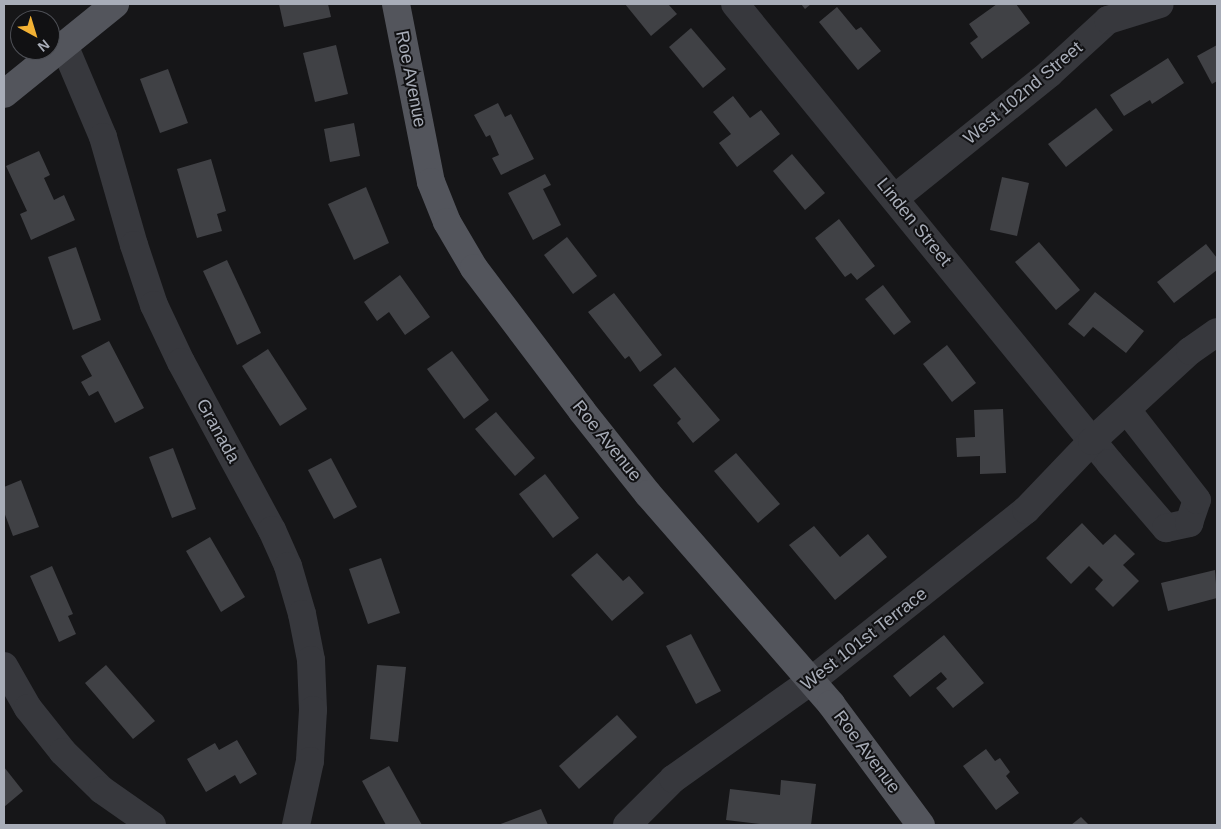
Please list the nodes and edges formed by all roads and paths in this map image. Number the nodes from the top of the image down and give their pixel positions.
1 (115, 4) edge
2 (396, 4) edge
3 (736, 4) edge
4 (1160, 4) edge
5 (1111, 12) edge
6 (64, 45) junction
7 (4, 94) edge
8 (894, 198) junction
9 (1217, 332) edge
10 (1127, 410) junction
11 (1092, 441) junction
12 (4, 666) edge
13 (812, 681) junction
14 (152, 825) edge
15 (296, 825) edge
16 (627, 825) edge
17 (920, 825) edge

1 - 6 main road
2 - 13 main road, Roe Avenue
3 - 8 street, Linden Street
4 - 5 street, West 102nd Street
5 - 8 street, West 102nd Street
6 - 7 main road
6 - 15 street, Granada
8 - 11 street, Linden Street
9 - 10 street, West 101st Terrace
10 - 11 street, West 101st Terrace
10 - 11 street
11 - 13 street, West 101st Terrace
12 - 14 street
13 - 16 street, West 101st Terrace
13 - 17 main road, Roe Avenue

